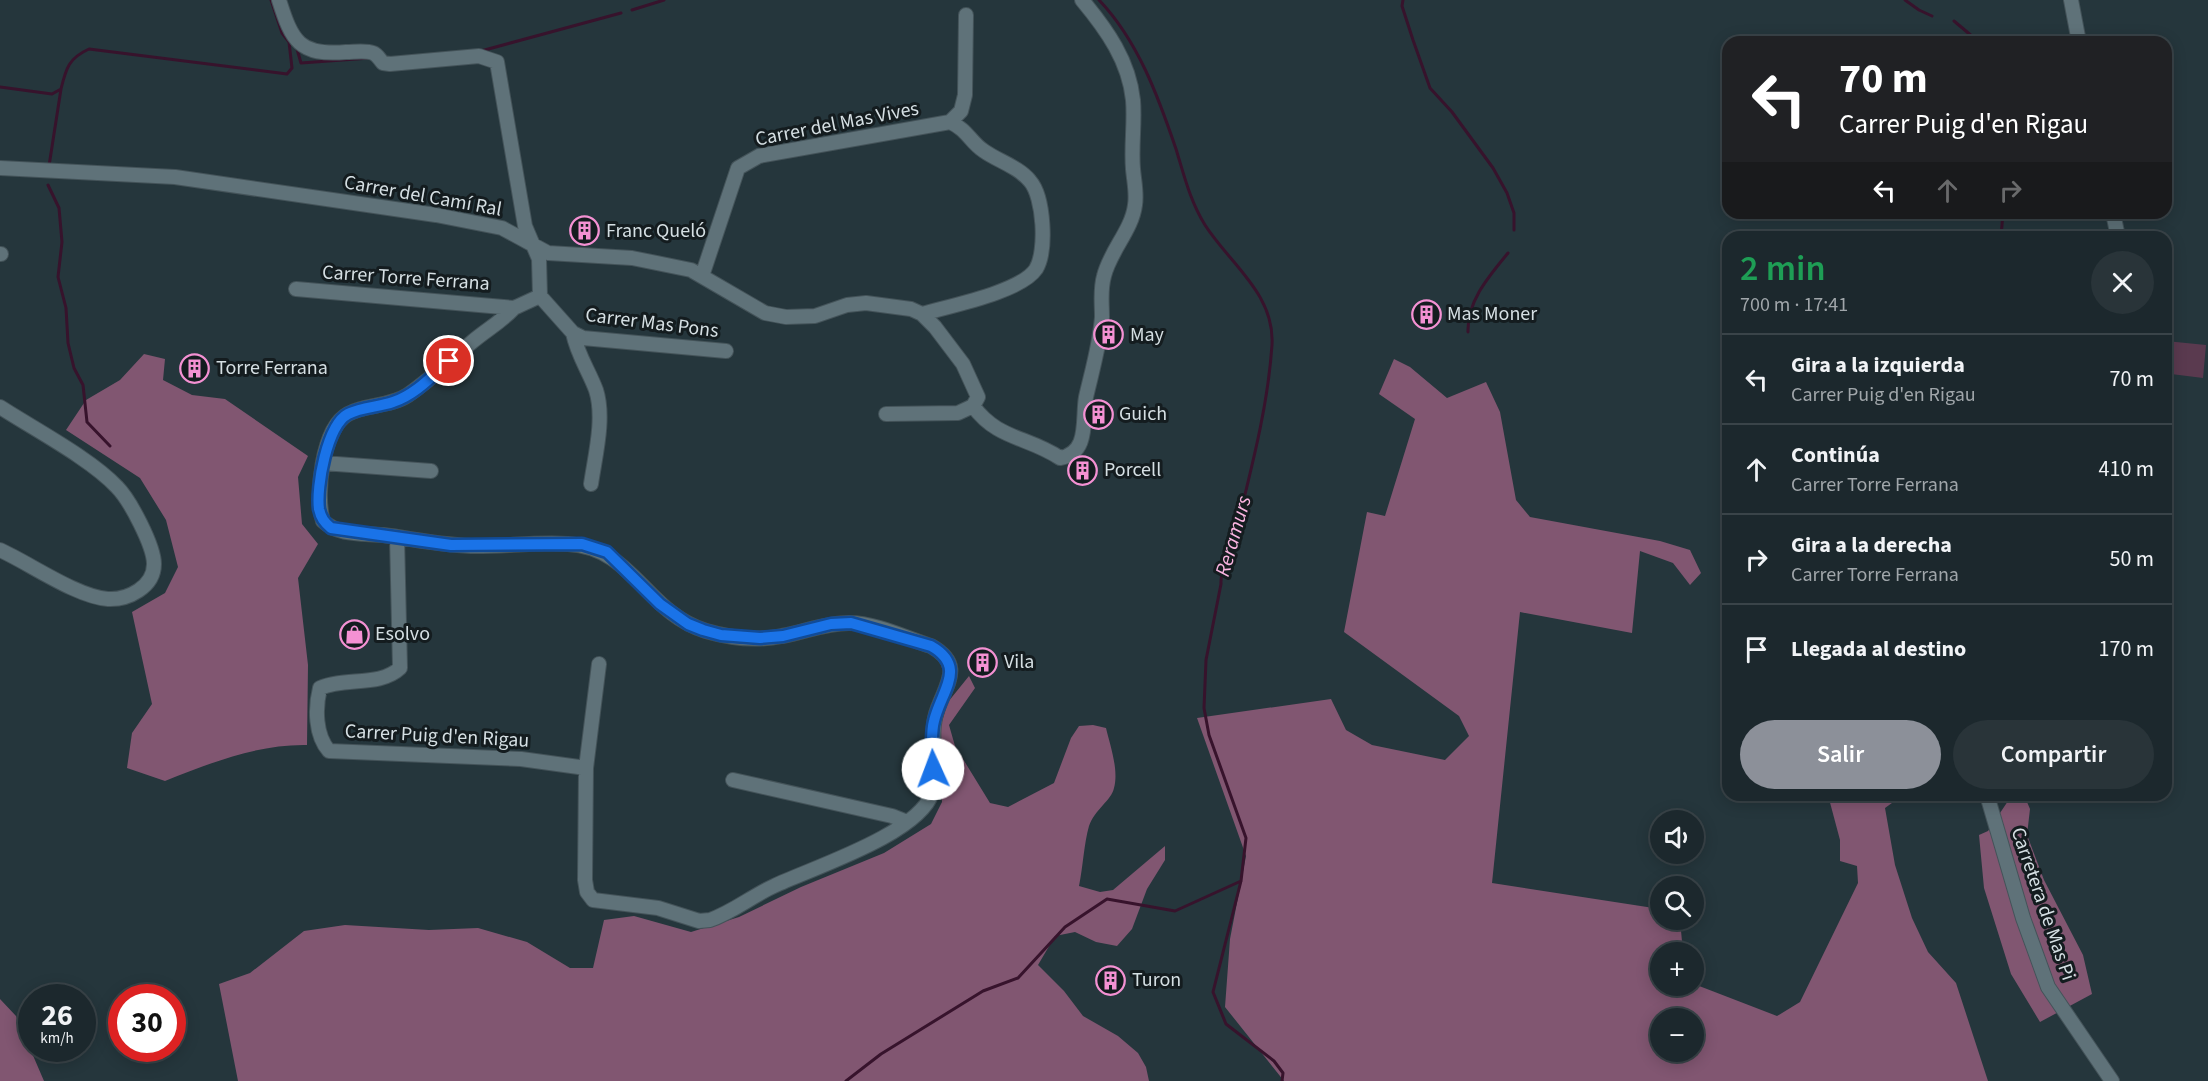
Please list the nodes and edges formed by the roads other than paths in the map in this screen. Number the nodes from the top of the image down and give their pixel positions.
1 (279, 0) edge
2 (1082, 0) edge
3 (2071, 0) edge
4 (966, 15) dead end
5 (2078, 36) edge
6 (950, 122) junction
7 (0, 168) edge
8 (532, 246) junction
9 (702, 276) junction
10 (296, 289) dead end
11 (540, 296) junction
12 (514, 308) junction
13 (922, 314) junction
14 (573, 333) junction
15 (726, 351) dead end
16 (973, 406) junction
17 (0, 408) edge
18 (886, 414) dead end
19 (323, 463) junction
20 (431, 471) dead end
21 (591, 484) dead end
22 (397, 537) junction
23 (0, 550) edge
24 (599, 664) dead end
25 (586, 768) junction
26 (733, 780) dead end
27 (1989, 801) edge
28 (907, 822) junction
29 (2112, 1081) edge

1 - 8 street
2 - 16 street
3 - 5 street
4 - 6 street
6 - 9 street, Carrer del Mas Vives
6 - 13 street
7 - 8 street, Carrer del Camí Ral
8 - 9 street, Carrer del Camí Ral
8 - 11 street
9 - 13 street, Carrer del Camí Ral
10 - 12 street, Carrer Torre Ferrana
11 - 12 street, Carrer Torre Ferrana
11 - 14 street, Carrer Mas Pons
12 - 19 street, Carrer Torre Ferrana
13 - 16 street
14 - 15 street, Carrer Mas Pons
14 - 21 street, Carrer Mas Pons
16 - 18 street
17 - 23 street
19 - 20 street
19 - 22 street, Carrer Torre Ferrana
22 - 25 street, Carrer Puig d'en Rigau
22 - 28 street
24 - 25 street
25 - 28 street
26 - 28 street
27 - 29 street, Carretera de Mas Pi

